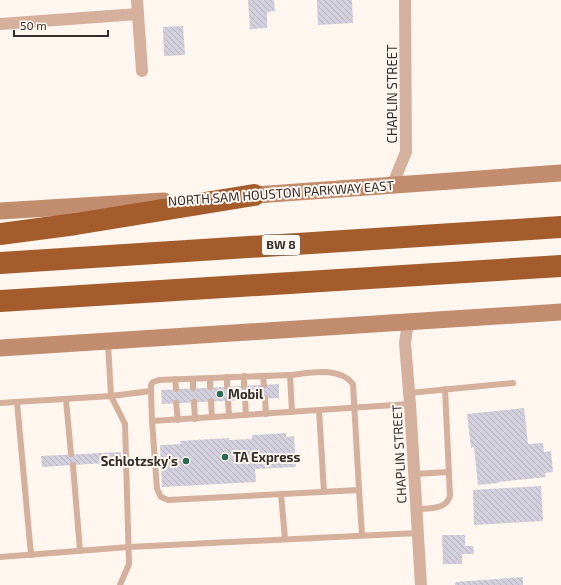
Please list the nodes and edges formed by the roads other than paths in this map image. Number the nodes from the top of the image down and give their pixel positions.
1 (137, 0) edge
2 (405, 0) edge
3 (138, 14) junction
4 (0, 24) edge
5 (142, 71) dead end
6 (561, 173) edge
7 (392, 186) junction
8 (254, 195) junction
9 (0, 211) edge
10 (561, 227) edge
11 (0, 234) edge
12 (0, 262) edge
13 (561, 266) edge
14 (0, 301) edge
15 (561, 312) edge
16 (408, 322) junction
17 (108, 341) junction
18 (0, 348) edge
19 (290, 375) junction
20 (244, 376) junction
21 (263, 376) junction
22 (227, 377) junction
23 (210, 378) junction
24 (193, 379) junction
25 (175, 380) junction
26 (513, 383) dead end
27 (264, 385) dead end
28 (227, 386) dead end
29 (244, 386) dead end
30 (210, 387) dead end
31 (193, 388) dead end
32 (176, 389) dead end
33 (445, 390) junction
34 (151, 391) junction
35 (111, 396) junction
36 (265, 398) dead end
37 (410, 398) junction
38 (245, 399) dead end
39 (66, 400) junction
40 (228, 400) dead end
41 (211, 401) dead end
42 (17, 402) junction
43 (194, 402) dead end
44 (0, 403) edge
45 (176, 403) dead end
46 (354, 408) junction
47 (319, 410) junction
48 (292, 412) junction
49 (266, 414) junction
50 (246, 415) junction
51 (229, 416) junction
52 (212, 417) junction
53 (195, 419) junction
54 (178, 420) junction
55 (152, 421) junction
56 (71, 454) dead end
57 (73, 465) dead end
58 (449, 472) junction
59 (414, 474) junction
60 (359, 490) junction
61 (324, 492) junction
62 (281, 494) junction
63 (416, 509) junction
64 (418, 533) junction
65 (362, 535) junction
66 (285, 539) junction
67 (130, 547) junction
68 (80, 550) junction
69 (30, 555) junction
70 (0, 557) edge
71 (120, 585) edge
72 (421, 585) edge

1 - 3 street
2 - 7 street, CHAPLIN STREET
3 - 4 street
3 - 5 street
6 - 7 main road, NORTH SAM HOUSTON PARKWAY EAST
7 - 8 main road, NORTH SAM HOUSTON PARKWAY EAST
8 - 9 main road, NORTH SAM HOUSTON PARKWAY EAST
8 - 11 highway
10 - 12 highway, BW 8
13 - 14 highway
15 - 16 main road
16 - 17 main road
16 - 37 street, CHAPLIN STREET
17 - 18 main road
17 - 35 lane
19 - 21 lane
19 - 46 lane
19 - 48 lane
20 - 21 lane
20 - 22 lane
20 - 29 lane
21 - 27 lane
22 - 23 lane
22 - 28 lane
23 - 24 lane
23 - 30 lane
24 - 25 lane
24 - 31 lane
25 - 32 lane
25 - 34 lane
26 - 33 lane
33 - 37 lane
33 - 58 lane
34 - 35 lane
34 - 55 lane
35 - 39 lane
35 - 67 lane
36 - 49 lane
37 - 46 lane
37 - 59 street, CHAPLIN STREET
38 - 50 lane
39 - 42 lane
39 - 56 lane
40 - 51 lane
41 - 52 lane
42 - 44 lane
42 - 69 lane
43 - 53 lane
45 - 54 lane
46 - 47 lane
46 - 60 lane
47 - 48 lane
47 - 61 lane
48 - 49 lane
49 - 50 lane
50 - 51 lane
51 - 52 lane
52 - 53 lane
53 - 54 lane
54 - 55 lane
55 - 62 lane
57 - 68 lane
58 - 59 lane
58 - 63 lane
59 - 63 street, CHAPLIN STREET
60 - 61 lane
60 - 65 lane
61 - 62 lane
62 - 66 lane
63 - 64 street, CHAPLIN STREET
64 - 65 lane
64 - 72 street, CHAPLIN STREET
65 - 66 lane
66 - 67 lane
67 - 68 lane
67 - 71 lane
68 - 69 lane
69 - 70 lane

